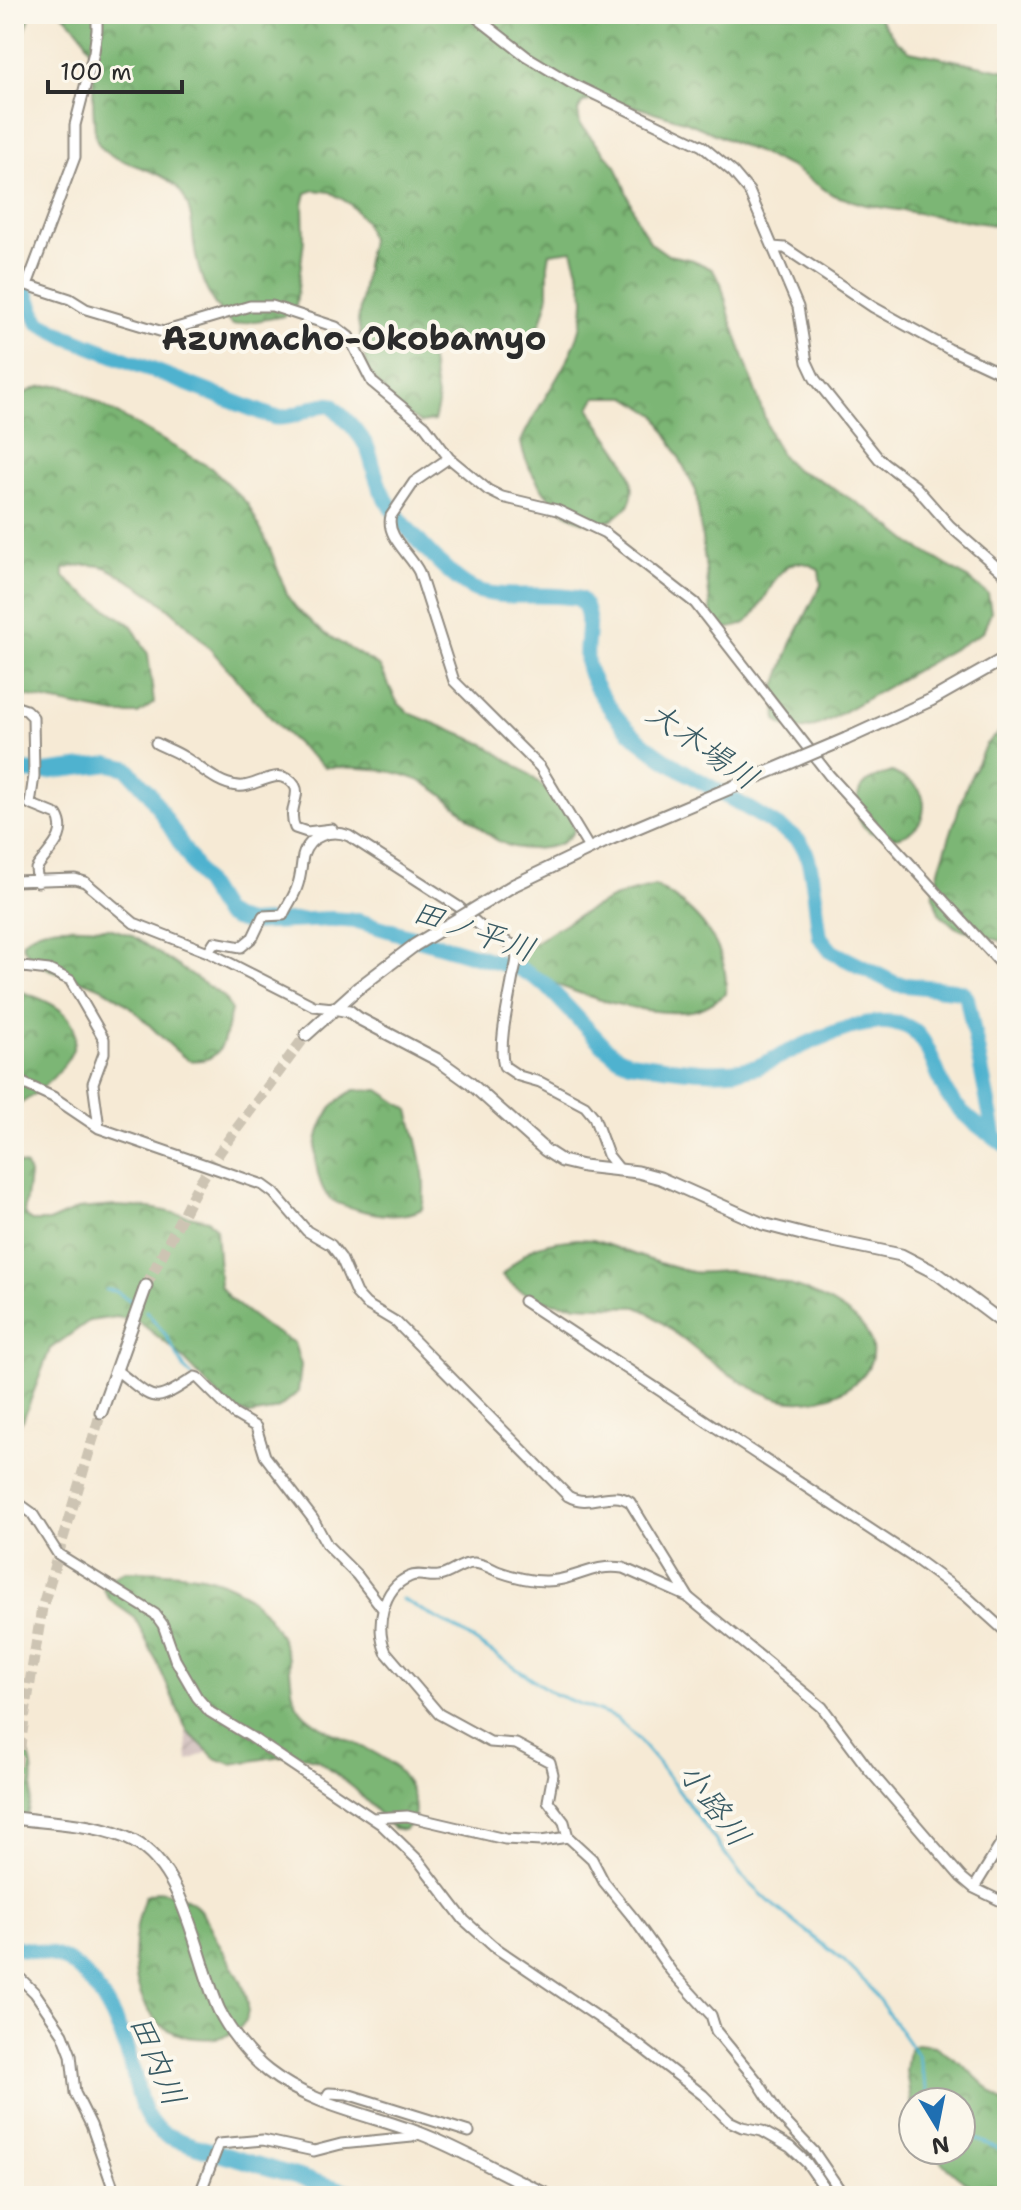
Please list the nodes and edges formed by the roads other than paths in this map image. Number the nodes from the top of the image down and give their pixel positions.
1 (97, 14) edge
2 (472, 14) edge
3 (773, 247) junction
4 (22, 285) edge
5 (1007, 376) edge
6 (449, 458) junction
7 (1007, 576) edge
8 (1007, 657) edge
9 (14, 706) edge
10 (156, 743) dead end
11 (338, 832) junction
12 (589, 848) junction
13 (14, 881) edge
14 (38, 882) junction
15 (208, 952) junction
16 (14, 966) edge
17 (1007, 970) edge
18 (333, 1008) junction
19 (306, 1035) tunnel mouth
20 (14, 1079) edge
21 (99, 1128) junction
22 (620, 1170) junction
23 (146, 1286) tunnel mouth
24 (524, 1301) dead end
25 (1007, 1326) edge
26 (116, 1370) junction
27 (101, 1412) tunnel mouth
28 (14, 1500) edge
29 (689, 1598) junction
30 (383, 1609) junction
31 (1007, 1633) edge
32 (14, 1818) edge
33 (372, 1818) junction
34 (1007, 1834) edge
35 (568, 1837) junction
36 (974, 1888) junction
37 (1007, 1904) edge
38 (14, 1972) edge
39 (324, 2101) junction
40 (469, 2132) dead end
41 (420, 2133) junction
42 (116, 2196) edge
43 (199, 2196) edge
44 (550, 2196) edge
45 (830, 2196) edge
46 (844, 2196) edge

1 - 4 street
2 - 3 street
3 - 5 street
3 - 7 street
4 - 6 street
6 - 12 street
6 - 17 street
8 - 12 street, bridge
9 - 14 street
10 - 11 street
11 - 15 street
11 - 22 street
12 - 18 street, bridge
13 - 14 street
14 - 15 street
15 - 18 street
16 - 21 street
18 - 19 street
18 - 22 street
20 - 21 street
21 - 29 street
22 - 25 street
23 - 26 street
24 - 31 street
26 - 27 street
26 - 30 street
28 - 33 street
29 - 30 street
29 - 36 street
30 - 35 street
32 - 39 street
33 - 35 street
33 - 45 street
34 - 36 street
35 - 46 street
36 - 37 street
38 - 42 street
39 - 40 street
39 - 41 street
41 - 43 street
41 - 44 street

